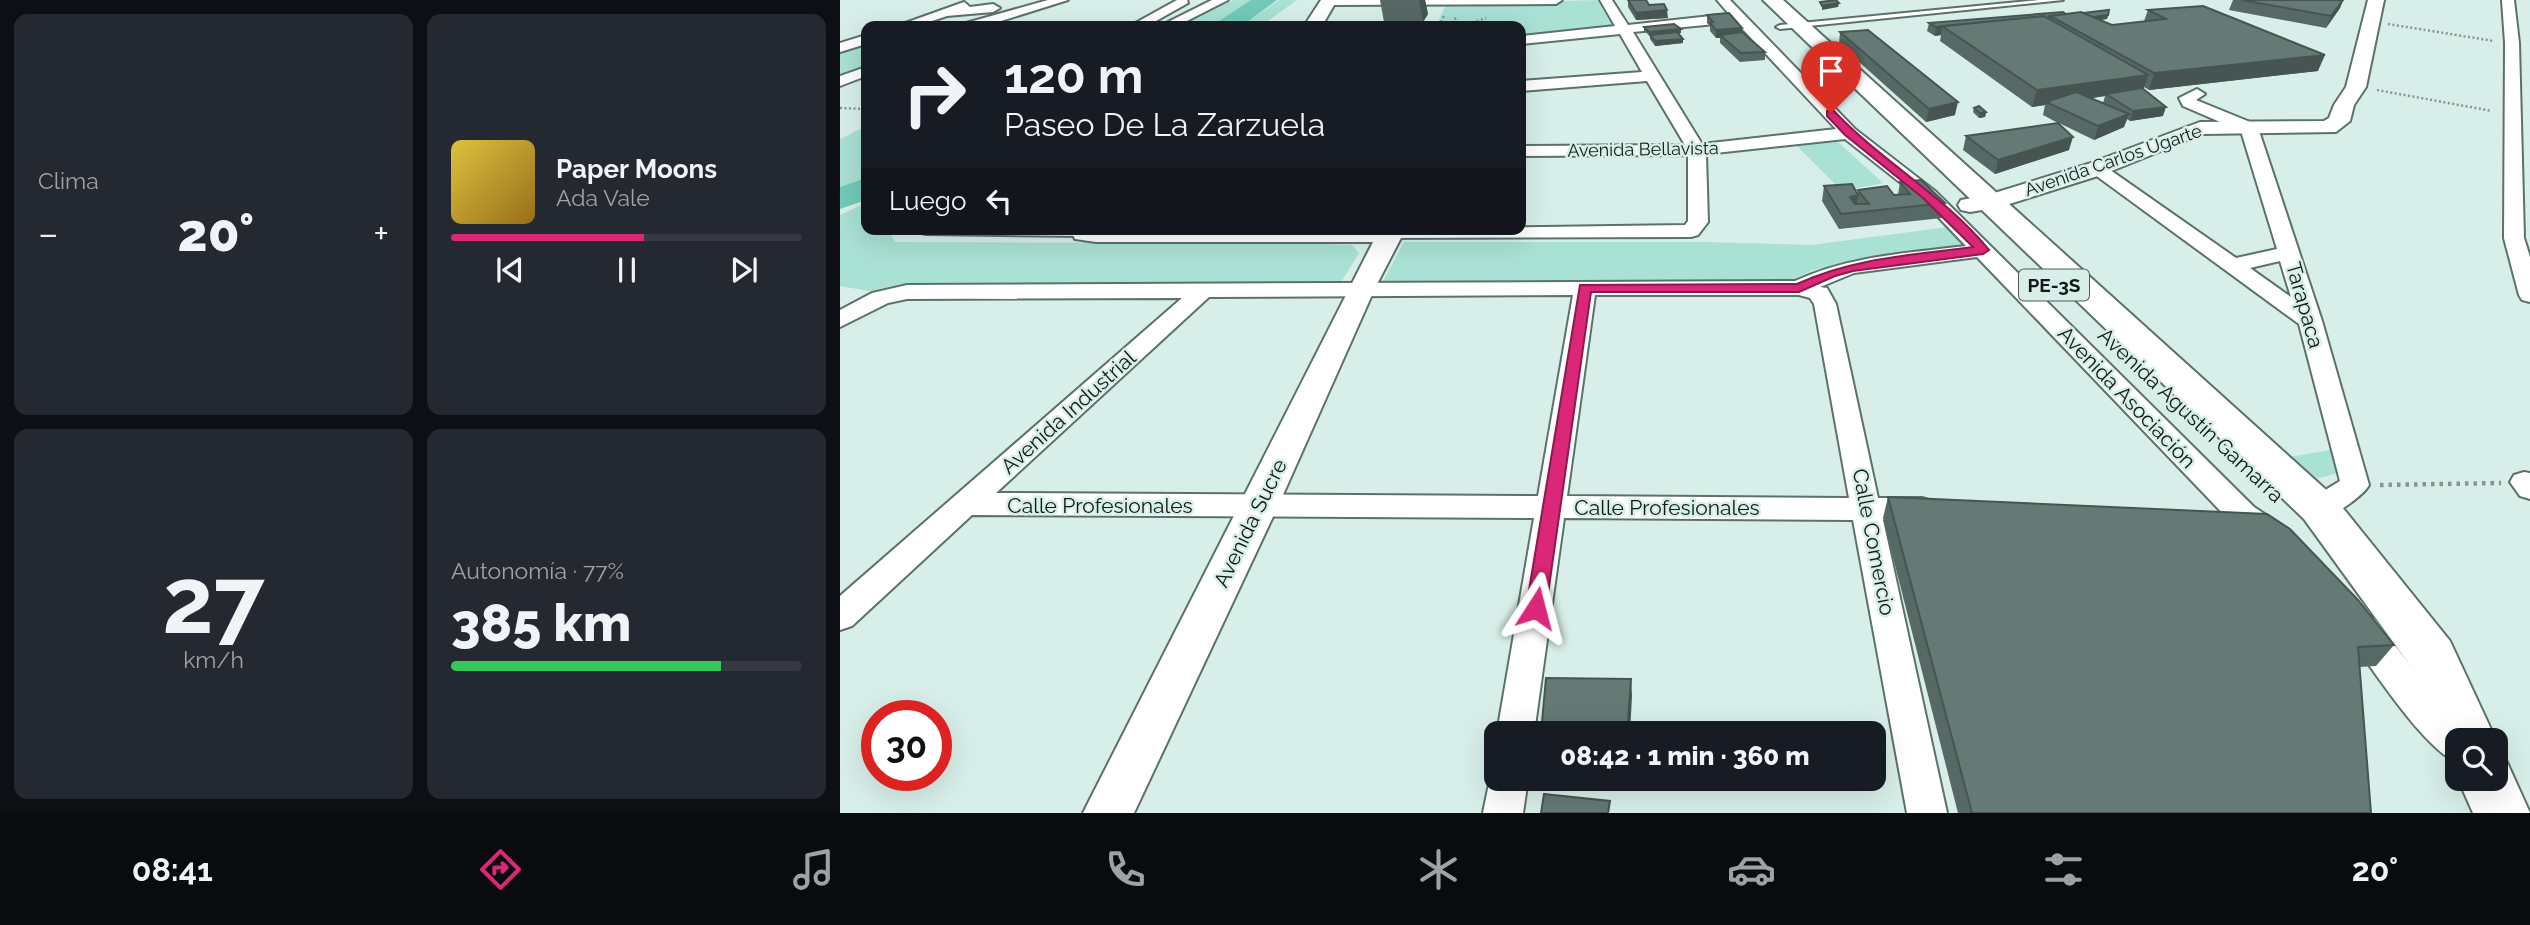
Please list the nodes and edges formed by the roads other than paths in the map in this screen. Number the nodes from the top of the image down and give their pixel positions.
1 (1044, 0) edge
2 (1062, 0) edge
3 (1189, 0) edge
4 (1222, 0) edge
5 (1556, 0) edge
6 (1606, 0) edge
7 (2060, 0) edge
8 (2376, 0) edge
9 (2508, 0) edge
10 (1328, 1) edge
11 (1438, 1) edge
12 (954, 6) edge
13 (1738, 6) edge
14 (1427, 18) dead end
15 (1783, 18) edge
16 (916, 21) edge
17 (988, 21) edge
18 (1147, 21) edge
19 (1178, 21) edge
20 (1315, 21) edge
21 (1625, 31) junction
22 (840, 34) edge
23 (861, 38) edge
24 (861, 40) edge
25 (1526, 40) edge
26 (840, 48) edge
27 (861, 73) edge
28 (1653, 76) junction
29 (840, 81) edge
30 (1526, 86) edge
31 (2197, 94) dead end
32 (2249, 128) junction
33 (1849, 133) junction
34 (1697, 150) junction
35 (1526, 151) edge
36 (2096, 169) junction
37 (1981, 204) junction
38 (1526, 233) edge
39 (1389, 235) edge
40 (2522, 240) edge
41 (1983, 250) junction
42 (2290, 253) junction
43 (2231, 267) junction
44 (1361, 288) junction
45 (1585, 288) junction
46 (1799, 288) junction
47 (1202, 292) junction
48 (2530, 295) edge
49 (840, 320) edge
50 (2310, 321) junction
51 (964, 504) junction
52 (1259, 506) junction
53 (1551, 507) junction
54 (1867, 508) junction
55 (2319, 508) junction
56 (1951, 509) edge
57 (2201, 514) edge
58 (2243, 515) junction
59 (2293, 550) edge
60 (2353, 584) junction
61 (840, 616) edge
62 (1518, 721) edge
63 (2464, 728) edge
64 (2445, 732) edge
65 (1507, 791) edge
66 (2492, 791) edge
67 (1108, 813) edge
68 (1503, 813) edge
69 (1927, 813) edge
70 (2502, 813) edge

1 - 12 street
2 - 17 street
3 - 18 street
4 - 19 street
5 - 11 street
6 - 21 street
7 - 15 lane
8 - 32 street, Avenida Carlos Ugarte
9 - 40 street
10 - 11 street
10 - 20 street
11 - 14 street
12 - 16 street
13 - 15 highway, Avenida Agustín Gamarra / PE-3S
13 - 21 street
13 - 33 street, Avenida Asociación
15 - 37 highway, Avenida Agustín Gamarra / PE-3S
21 - 25 street
21 - 28 street
22 - 23 street
24 - 26 street
27 - 29 street
28 - 30 street
28 - 34 street
31 - 32 street
32 - 36 street, Avenida Carlos Ugarte
32 - 42 street, Tarapaca
33 - 34 street, Avenida Bellavista
33 - 41 street, Avenida Asociación
34 - 35 street, Avenida Bellavista
34 - 38 street
36 - 37 street, Avenida Carlos Ugarte
36 - 43 street
37 - 55 highway, Avenida Agustín Gamarra / PE-3S
37 - 60 highway, Avenida Agustín Gamarra / PE-3S
39 - 44 street, Avenida Sucre
40 - 48 street
41 - 46 street
41 - 58 street, Avenida Asociación
42 - 43 street
42 - 50 street, Tarapaca
43 - 50 street
44 - 45 street
44 - 47 street
44 - 52 street, Avenida Sucre
45 - 46 street
45 - 53 street
46 - 54 street, Calle Comercio
47 - 49 street
47 - 51 street, Avenida Industrial
50 - 55 street, Tarapaca
51 - 52 street, Calle Profesionales
51 - 61 street, Avenida Industrial
52 - 53 street, Calle Profesionales
52 - 67 street, Avenida Sucre
53 - 54 street, Calle Profesionales
53 - 62 street
54 - 56 street, Calle Profesionales
54 - 69 street, Calle Comercio
55 - 60 highway, Avenida Agustín Gamarra / PE-3S
57 - 58 street
58 - 59 street, Avenida Asociación
60 - 63 highway, Avenida Agustín Gamarra / PE-3S
60 - 64 street
65 - 68 street
66 - 70 highway

